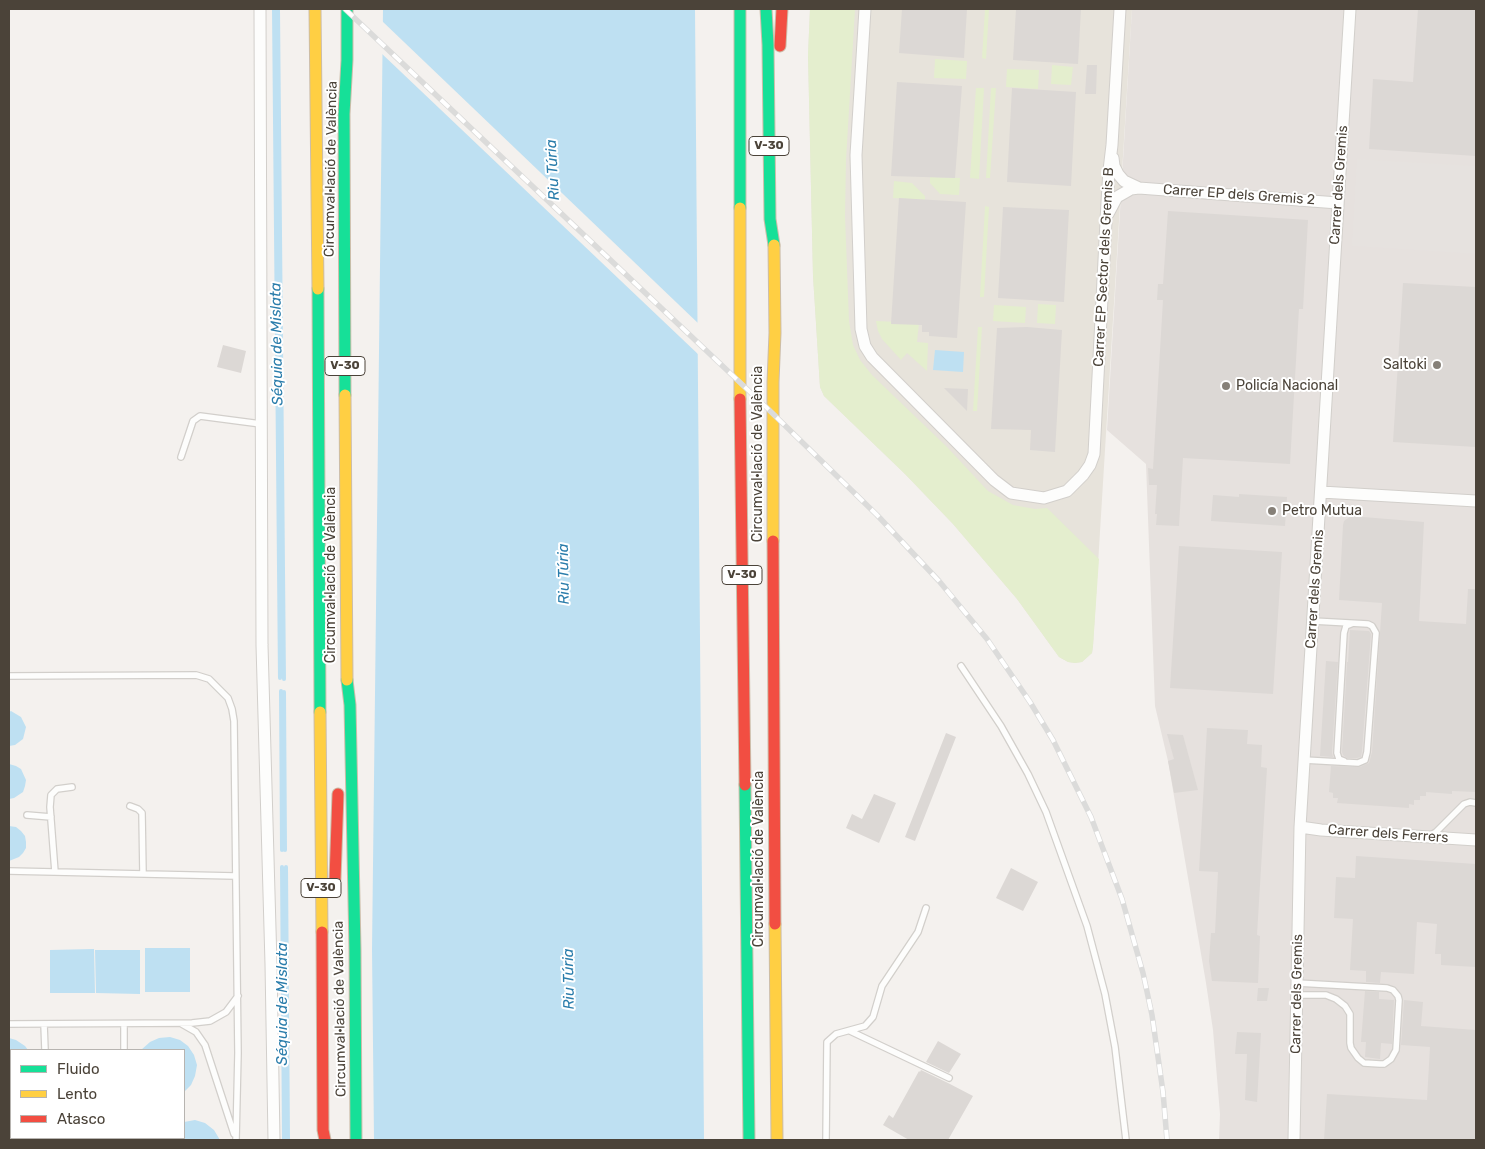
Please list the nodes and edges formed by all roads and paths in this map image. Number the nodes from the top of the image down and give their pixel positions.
1 (260, 9) edge
2 (315, 9) edge
3 (347, 9) edge
4 (740, 9) edge
5 (766, 9) edge
6 (782, 9) edge
7 (865, 9) edge
8 (1120, 9) edge
9 (1350, 9) edge
10 (780, 57) dead end
11 (780, 104) dead end
12 (1112, 145) junction
13 (1139, 188) junction
14 (1338, 203) junction
15 (1106, 217) junction
16 (774, 246) junction
17 (261, 424) junction
18 (181, 457) dead end
19 (1321, 492) junction
20 (1476, 501) edge
21 (1313, 621) junction
22 (1354, 624) junction
23 (961, 666) dead end
24 (346, 672) junction
25 (9, 676) edge
26 (339, 726) dead end
27 (1304, 760) junction
28 (1346, 762) junction
29 (338, 783) dead end
30 (72, 787) dead end
31 (1476, 803) edge
32 (130, 806) dead end
33 (27, 815) dead end
34 (51, 816) junction
35 (1300, 827) junction
36 (1425, 837) junction
37 (1476, 840) edge
38 (9, 871) edge
39 (55, 872) junction
40 (143, 874) junction
41 (235, 876) junction
42 (334, 891) dead end
43 (926, 908) dead end
44 (333, 911) dead end
45 (1297, 989) junction
46 (238, 996) junction
47 (180, 1023) junction
48 (9, 1024) edge
49 (44, 1024) junction
50 (124, 1024) junction
51 (850, 1031) junction
52 (45, 1049) edge
53 (124, 1049) edge
54 (949, 1078) dead end
55 (236, 1140) edge
56 (274, 1140) edge
57 (325, 1140) edge
58 (329, 1140) edge
59 (356, 1140) edge
60 (749, 1140) edge
61 (777, 1140) edge
62 (826, 1140) edge
63 (1126, 1140) edge
64 (1294, 1140) edge

1 - 17 street
2 - 57 highway, Circumval·lació de València / V-30
3 - 24 highway, Circumval·lació de València / V-30
4 - 60 highway, Circumval·lació de València / V-30
5 - 16 highway, Circumval·lació de València / V-30
6 - 10 highway
7 - 15 street, Carrer EP Sector dels Gremis B
8 - 12 street, Carrer EP Sector dels Gremis B
9 - 14 street, Carrer dels Gremis
11 - 16 highway
12 - 13 street
12 - 15 street, Carrer EP Sector dels Gremis B
13 - 14 street, Carrer EP dels Gremis 2
13 - 15 street
14 - 19 street, Carrer dels Gremis
16 - 61 highway, Circumval·lació de València / V-30
17 - 18 lane
17 - 56 street
19 - 20 street
19 - 21 street, Carrer dels Gremis
21 - 22 lane
21 - 27 street, Carrer dels Gremis
22 - 28 lane
22 - 28 lane
23 - 63 lane
24 - 26 highway
24 - 59 highway, Circumval·lació de València / V-30
25 - 41 lane
27 - 28 lane
27 - 35 street, Carrer dels Gremis
29 - 42 highway
30 - 34 lane
31 - 36 lane
32 - 40 lane
33 - 34 lane
34 - 39 lane
35 - 36 street, Carrer dels Ferrers
35 - 45 street, Carrer dels Gremis
36 - 37 street, Carrer dels Ferrers
38 - 39 lane
39 - 40 lane
40 - 41 lane
41 - 46 lane
43 - 51 lane
44 - 58 highway
45 - 45 lane
45 - 64 street, Carrer dels Gremis
46 - 47 lane
46 - 55 lane
47 - 50 lane
47 - 55 lane
48 - 49 lane
49 - 50 lane
49 - 52 lane
50 - 53 lane
51 - 54 lane
51 - 62 lane

